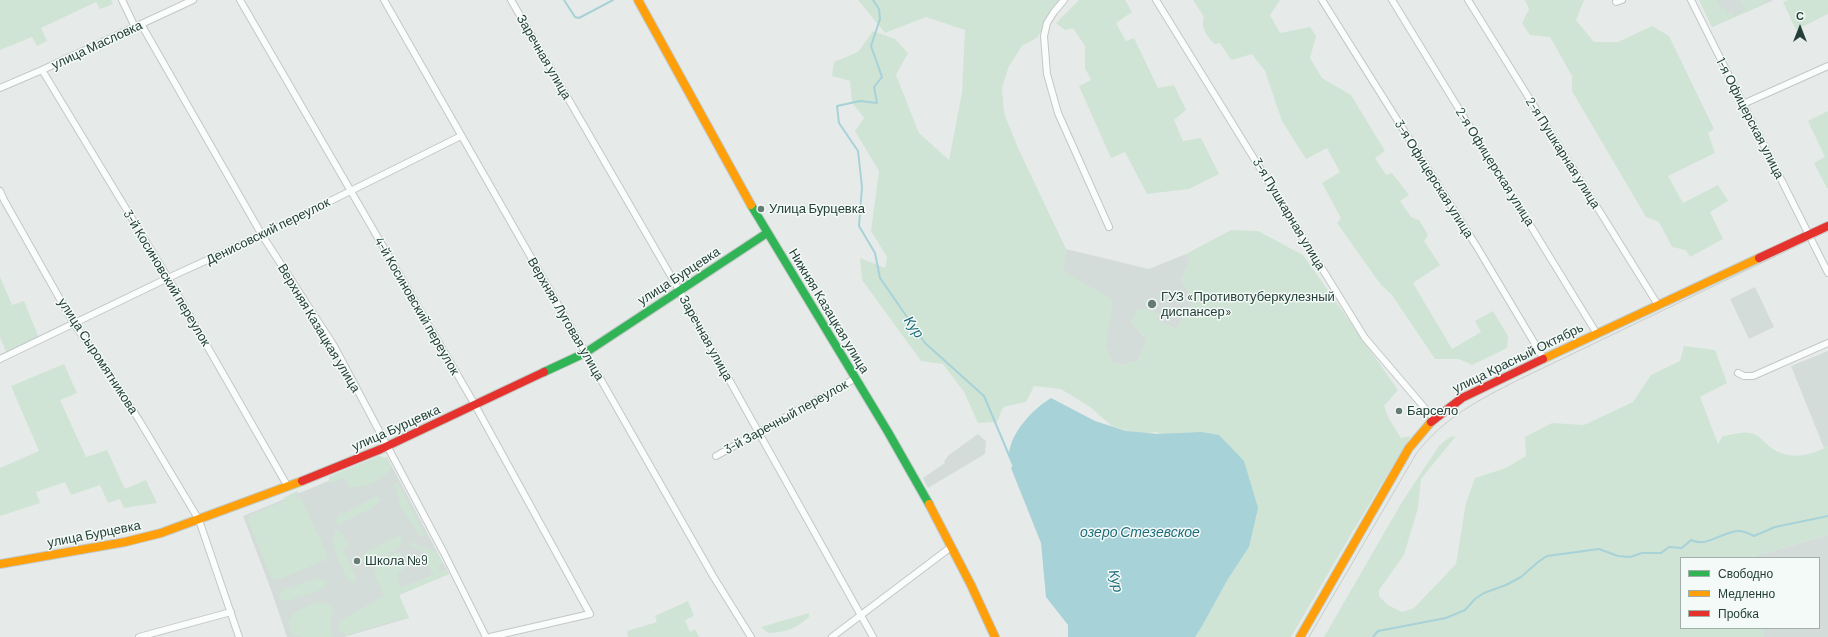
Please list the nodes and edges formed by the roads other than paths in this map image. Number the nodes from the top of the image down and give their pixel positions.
1 (122, 0) edge
2 (193, 0) edge
3 (240, 0) edge
4 (384, 0) edge
5 (511, 0) edge
6 (638, 0) edge
7 (1064, 0) edge
8 (1156, 0) edge
9 (1322, 0) edge
10 (1392, 0) edge
11 (1468, 0) edge
12 (1691, 0) edge
13 (138, 26) junction
14 (1828, 66) edge
15 (42, 70) junction
16 (0, 88) edge
17 (1743, 104) junction
18 (461, 136) junction
19 (0, 191) edge
20 (351, 191) junction
21 (1828, 226) edge
22 (1109, 227) dead end
23 (767, 233) junction
24 (262, 235) junction
25 (1810, 235) junction
26 (1828, 273) edge
27 (168, 278) junction
28 (679, 290) junction
29 (1658, 305) junction
30 (74, 324) junction
31 (1597, 334) junction
32 (1828, 343) edge
33 (585, 353) junction
34 (0, 359) edge
35 (1544, 359) junction
36 (1738, 374) dead end
37 (856, 378) junction
38 (475, 405) junction
39 (1434, 419) junction
40 (758, 433) junction
41 (388, 446) junction
42 (716, 456) dead end
43 (288, 487) junction
44 (199, 520) junction
45 (951, 547) junction
46 (0, 564) edge
47 (231, 612) junction
48 (861, 616) junction
49 (139, 637) edge
50 (239, 637) edge
51 (486, 637) edge
52 (490, 637) edge
53 (751, 637) edge
54 (832, 637) edge
55 (873, 637) edge
56 (995, 637) edge
57 (1300, 637) edge

1 - 13 street, Верхняя Казацкая улица
2 - 13 street, улица Масловка
3 - 20 street, 4-й Косиновский переулок
4 - 18 street, Верхняя Луговая улица
5 - 28 street, Заречная улица
6 - 23 street, Нижняя Казацкая улица
7 - 22 street
8 - 39 street, 3-я Пушкарная улица
9 - 35 street, 3-я Офицерская улица
10 - 31 street, 2-я Офицерская улица
11 - 29 street, 2-я Пушкарная улица
12 - 17 street, 1-я Офицерская улица
13 - 15 street, улица Масловка
13 - 24 street, Верхняя Казацкая улица
14 - 17 street
15 - 16 street, улица Масловка
15 - 27 street, 3-й Косиновский переулок
17 - 25 street, 1-я Офицерская улица
18 - 20 street, Денисовский переулок
18 - 33 street, Верхняя Луговая улица
19 - 30 street, улица Сыромятникова
20 - 24 street, Денисовский переулок
20 - 38 street, 4-й Косиновский переулок
21 - 25 street, улица Красный Октябрь
23 - 28 street, улица Бурцевка
23 - 37 street, Нижняя Казацкая улица
24 - 27 street, Денисовский переулок
24 - 41 street, Верхняя Казацкая улица
25 - 26 street, 1-я Офицерская улица
25 - 29 street, улица Красный Октябрь
27 - 30 street, Денисовский переулок
27 - 43 street, 3-й Косиновский переулок
28 - 33 street, улица Бурцевка
28 - 40 street, Заречная улица
29 - 31 street, улица Красный Октябрь
30 - 34 street, Денисовский переулок
30 - 44 street, улица Сыромятникова
31 - 35 street, улица Красный Октябрь
32 - 36 street
33 - 38 street, улица Бурцевка
33 - 53 street, Верхняя Луговая улица
35 - 39 street, улица Красный Октябрь
37 - 40 street, 3-й Заречный переулок
37 - 45 street, Нижняя Казацкая улица
38 - 41 street, улица Бурцевка
38 - 52 street, 4-й Косиновский переулок
39 - 57 street, улица Красный Октябрь
40 - 42 street, 3-й Заречный переулок
40 - 48 street, Заречная улица
41 - 43 street, улица Бурцевка
41 - 51 street, Верхняя Казацкая улица
43 - 44 street, улица Бурцевка
44 - 46 street, улица Бурцевка
44 - 47 street, улица Сыромятникова
45 - 48 street
45 - 56 street, Нижняя Казацкая улица
47 - 49 street
47 - 50 street, улица Сыромятникова
48 - 54 street
48 - 55 street, Заречная улица

